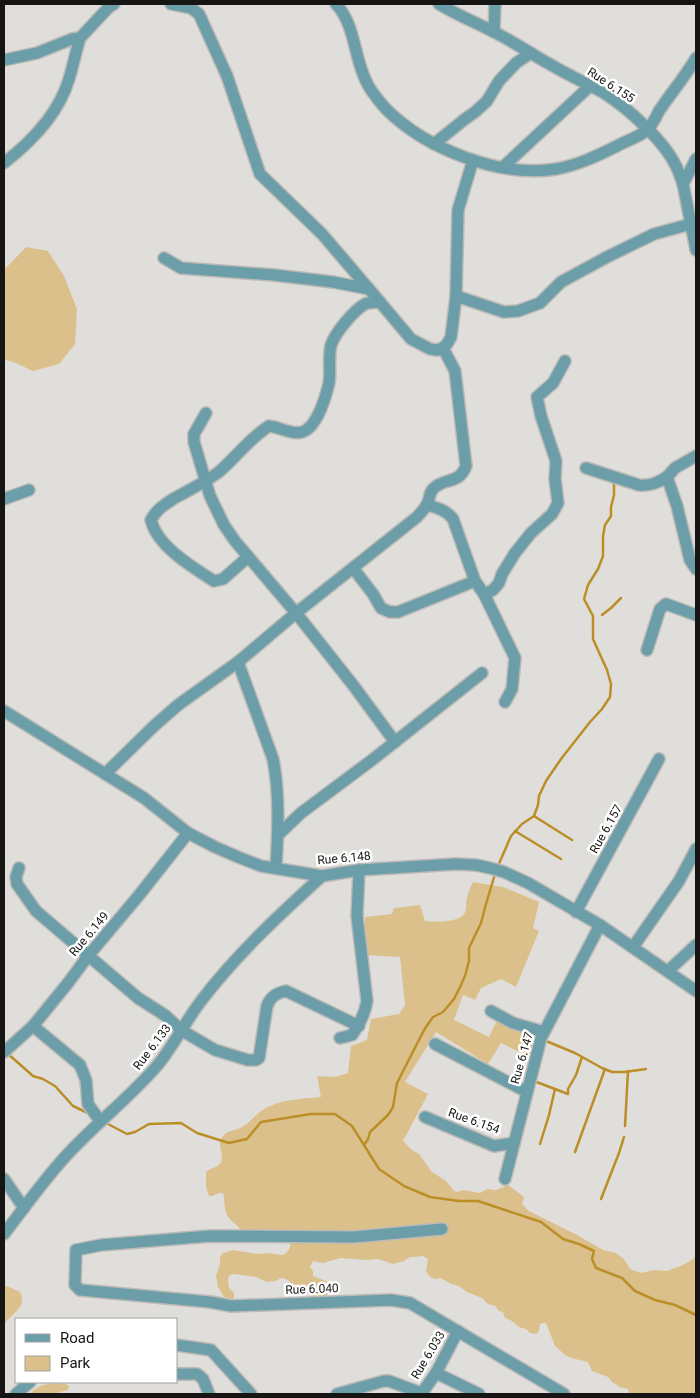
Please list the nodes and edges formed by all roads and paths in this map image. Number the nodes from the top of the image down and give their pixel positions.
1 (114, 4) edge
2 (171, 4) edge
3 (336, 4) edge
4 (439, 4) edge
5 (495, 4) edge
6 (494, 32) junction
7 (80, 38) junction
8 (531, 53) junction
9 (4, 60) edge
10 (695, 64) edge
11 (590, 86) junction
12 (648, 130) junction
13 (434, 144) junction
14 (696, 159) edge
15 (473, 160) junction
16 (4, 164) edge
17 (503, 167) junction
18 (683, 184) junction
19 (691, 224) junction
20 (696, 250) edge
21 (164, 258) dead end
22 (369, 289) junction
23 (456, 296) junction
24 (380, 302) junction
25 (443, 348) junction
26 (564, 361) dead end
27 (206, 413) dead end
28 (696, 456) edge
29 (586, 468) dead end
30 (666, 477) junction
31 (205, 481) junction
32 (29, 490) dead end
33 (4, 499) edge
34 (427, 505) junction
35 (248, 556) junction
36 (353, 568) junction
37 (696, 569) edge
38 (475, 581) junction
39 (484, 594) junction
40 (296, 613) junction
41 (696, 616) edge
42 (647, 650) dead end
43 (238, 662) junction
44 (482, 673) dead end
45 (505, 702) dead end
46 (4, 710) edge
47 (395, 742) junction
48 (659, 760) dead end
49 (105, 774) junction
50 (188, 833) junction
51 (278, 835) junction
52 (696, 849) edge
53 (20, 868) dead end
54 (276, 868) junction
55 (359, 870) junction
56 (322, 876) junction
57 (576, 912) junction
58 (600, 925) junction
59 (696, 945) edge
60 (633, 947) junction
61 (88, 956) junction
62 (668, 971) junction
63 (696, 991) edge
64 (491, 1011) dead end
65 (33, 1026) junction
66 (359, 1026) junction
67 (182, 1030) junction
68 (544, 1032) junction
69 (340, 1038) dead end
70 (435, 1044) dead end
71 (5, 1050) edge
72 (527, 1092) junction
73 (425, 1117) dead end
74 (100, 1121) junction
75 (514, 1143) junction
76 (4, 1179) edge
77 (505, 1179) dead end
78 (24, 1208) junction
79 (442, 1229) dead end
80 (4, 1234) edge
81 (458, 1331) junction
82 (178, 1345) edge
83 (436, 1373) junction
84 (178, 1374) edge
85 (29, 1383) edge
86 (16, 1394) edge
87 (209, 1394) edge
88 (251, 1394) edge
89 (343, 1394) edge
90 (423, 1394) edge
91 (479, 1394) edge
92 (564, 1394) edge

1 - 7 street
2 - 22 street
3 - 13 street
4 - 6 street, Rue 6.155
5 - 6 street
6 - 8 street, Rue 6.155
7 - 9 street
7 - 16 street
8 - 11 street, Rue 6.155
8 - 13 street
10 - 12 street
11 - 12 street, Rue 6.155
11 - 17 street
12 - 17 street
12 - 18 street, Rue 6.155
13 - 15 street
14 - 18 street
15 - 17 street
15 - 23 street
18 - 19 street, Rue 6.155
19 - 20 street, Rue 6.155
19 - 23 street
21 - 22 street
22 - 24 street
23 - 25 street
24 - 25 street
24 - 31 street
25 - 34 street
26 - 39 street
27 - 31 street
28 - 30 street
29 - 30 street
30 - 37 street
31 - 35 street
31 - 35 street
32 - 33 street
34 - 36 street
34 - 38 street
35 - 40 street
36 - 38 street
36 - 40 street
38 - 39 street
39 - 45 street
40 - 43 street
40 - 47 street
41 - 42 street
43 - 49 street
43 - 51 street
44 - 47 street
46 - 49 street, Rue 6.148
47 - 51 street
48 - 57 street, Rue 6.157
49 - 50 street, Rue 6.148
50 - 54 street, Rue 6.148
50 - 61 street, Rue 6.149
51 - 54 street
52 - 60 street
53 - 61 street
54 - 56 street, Rue 6.148
55 - 56 street, Rue 6.148
55 - 57 street, Rue 6.148
55 - 66 street
56 - 67 street, Rue 6.133
57 - 58 street, Rue 6.148
58 - 60 street, Rue 6.148
58 - 68 street, Rue 6.147
59 - 62 street
60 - 62 street, Rue 6.148
61 - 65 street, Rue 6.149
61 - 67 street
62 - 63 street, Rue 6.148
64 - 68 street
65 - 71 street, Rue 6.149
65 - 74 street
66 - 67 street
66 - 69 street
67 - 74 street, Rue 6.133
68 - 72 street, Rue 6.147
70 - 72 street
72 - 75 street, Rue 6.147
73 - 75 street, Rue 6.154
74 - 78 street, Rue 6.133
75 - 77 street, Rue 6.147
76 - 78 street
78 - 80 street, Rue 6.133
79 - 81 street, Rue 6.040
81 - 83 street, Rue 6.033
81 - 92 street, Rue 6.040
82 - 88 street
83 - 90 street, Rue 6.033
83 - 91 street
84 - 87 street
85 - 86 street
89 - 90 street

